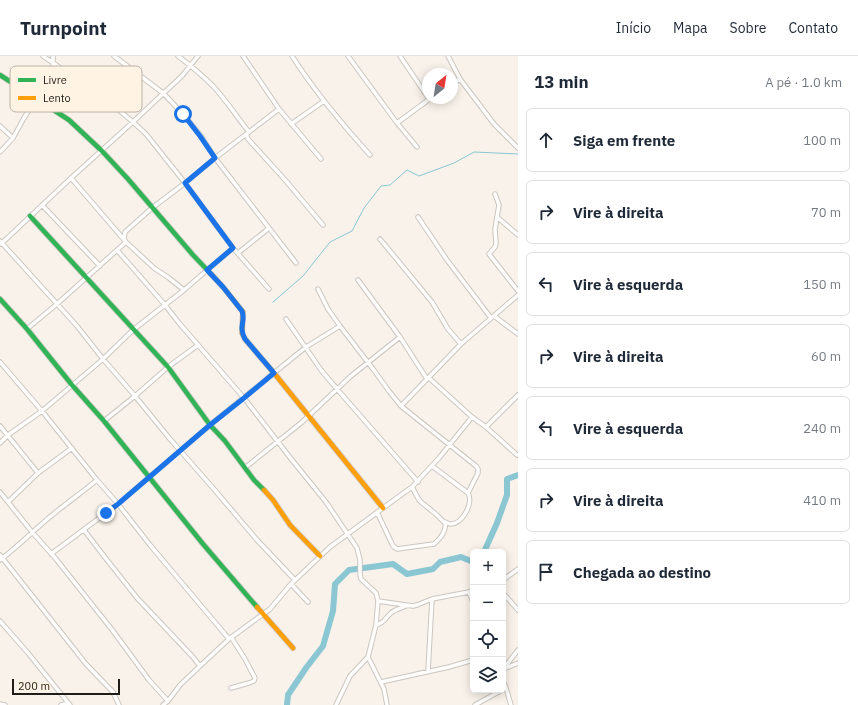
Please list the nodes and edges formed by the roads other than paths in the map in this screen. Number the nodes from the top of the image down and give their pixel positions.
1 (43, 56) edge
2 (53, 56) edge
3 (114, 56) edge
4 (178, 56) edge
5 (198, 56) edge
6 (243, 56) edge
7 (292, 56) edge
8 (348, 56) edge
9 (400, 56) edge
10 (448, 56) edge
11 (53, 63) junction
12 (57, 66) edge
13 (127, 66) edge
14 (191, 66) junction
15 (0, 75) edge
16 (142, 77) edge
17 (460, 79) joint
18 (10, 81) edge
19 (422, 88) edge
20 (163, 93) junction
21 (324, 101) junction
22 (423, 104) edge
23 (278, 110) junction
24 (28, 112) edge
25 (57, 112) edge
26 (120, 112) edge
27 (133, 122) junction
28 (291, 124) junction
29 (397, 124) junction
30 (0, 126) edge
31 (248, 133) junction
32 (13, 138) junction
33 (242, 138) junction
34 (248, 139) junction
35 (417, 147) dead end
36 (518, 148) edge
37 (102, 151) junction
38 (0, 152) edge
39 (370, 155) dead end
40 (215, 158) junction
41 (321, 159) dead end
42 (71, 178) junction
43 (185, 183) junction
44 (495, 194) dead end
45 (42, 205) junction
46 (152, 208) junction
47 (30, 216) junction
48 (418, 217) dead end
49 (497, 217) junction
50 (323, 225) dead end
51 (269, 228) junction
52 (117, 232) junction
53 (125, 232) junction
54 (518, 235) edge
55 (380, 239) dead end
56 (125, 241) junction
57 (1, 243) edge
58 (233, 248) junction
59 (117, 250) junction
60 (238, 253) junction
61 (296, 263) dead end
62 (100, 266) junction
63 (207, 270) junction
64 (87, 278) junction
65 (358, 280) dead end
66 (269, 289) dead end
67 (318, 289) dead end
68 (184, 290) junction
69 (518, 291) edge
70 (518, 295) edge
71 (0, 299) edge
72 (57, 304) junction
73 (165, 305) junction
74 (493, 317) junction
75 (286, 319) dead end
76 (340, 326) junction
77 (27, 329) junction
78 (133, 330) junction
79 (518, 334) edge
80 (400, 337) junction
81 (461, 344) junction
82 (198, 345) junction
83 (306, 347) junction
84 (103, 359) junction
85 (0, 362) edge
86 (367, 362) junction
87 (168, 367) junction
88 (274, 373) junction
89 (428, 378) junction
90 (72, 386) junction
91 (337, 389) junction
92 (518, 395) edge
93 (136, 396) junction
94 (244, 398) junction
95 (401, 406) junction
96 (42, 411) junction
97 (308, 416) junction
98 (472, 417) junction
99 (104, 421) junction
100 (210, 425) junction
101 (0, 426) edge
102 (486, 427) junction
103 (8, 436) junction
104 (278, 442) junction
105 (0, 443) edge
106 (449, 445) junction
107 (72, 448) junction
108 (181, 451) junction
109 (516, 455) dead end
110 (432, 466) junction
111 (246, 467) junction
112 (38, 473) junction
113 (148, 478) junction
114 (97, 480) junction
115 (418, 482) junction
116 (412, 487) junction
117 (0, 492) edge
118 (468, 493) junction
119 (8, 502) junction
120 (118, 504) junction
121 (383, 508) junction
122 (377, 512) junction
123 (445, 522) junction
124 (84, 530) junction
125 (32, 532) junction
126 (348, 534) junction
127 (51, 554) junction
128 (320, 556) junction
129 (1, 558) edge
130 (518, 568) edge
131 (506, 578) edge
132 (295, 580) junction
133 (291, 584) junction
134 (469, 592) edge
135 (506, 596) edge
136 (432, 599) junction
137 (378, 601) junction
138 (308, 602) dead end
139 (407, 605) junction
140 (518, 610) edge
141 (263, 614) junction
142 (0, 621) edge
143 (376, 625) junction
144 (230, 638) junction
145 (293, 648) dead end
146 (518, 650) edge
147 (368, 657) junction
148 (470, 661) edge
149 (518, 663) edge
150 (506, 665) edge
151 (200, 666) junction
152 (506, 667) edge
153 (428, 671) junction
154 (381, 682) junction
155 (231, 688) dead end
156 (497, 693) edge
157 (506, 693) edge
158 (168, 701) junction
159 (0, 704) edge
160 (69, 704) edge
161 (5, 705) edge
162 (61, 705) edge
163 (119, 705) edge
164 (163, 705) edge
165 (336, 705) edge
166 (387, 705) edge
167 (475, 705) edge
168 (511, 705) edge

1 - 11 street
2 - 11 street
3 - 13 street
4 - 14 street
5 - 14 street
6 - 23 street
7 - 21 street
8 - 29 street
9 - 19 street
10 - 17 street
11 - 12 street
14 - 20 street
14 - 31 street
15 - 18 street
16 - 20 street
17 - 36 street
20 - 27 street
20 - 40 street
21 - 28 street
21 - 39 street
22 - 29 street
23 - 28 street
23 - 31 street
24 - 32 street
25 - 37 street
26 - 27 street
27 - 37 street
27 - 43 street
28 - 41 street
29 - 35 street
30 - 32 street
31 - 33 street
31 - 34 street
32 - 38 street
33 - 34 street
33 - 40 street
34 - 50 street
37 - 42 street
37 - 46 street
40 - 43 street
40 - 51 street
42 - 45 street
42 - 52 street
43 - 46 street
43 - 58 street
44 - 49 street
45 - 47 street
45 - 62 street
46 - 53 street
46 - 63 street
47 - 57 street
47 - 64 street
48 - 74 street
49 - 54 street
49 - 69 street
51 - 60 street
51 - 61 street
52 - 53 street
52 - 56 street
53 - 56 street
55 - 81 street
56 - 59 street
56 - 68 street
57 - 72 street
58 - 60 street
58 - 63 street
59 - 62 street
59 - 73 street
60 - 66 street
62 - 64 street
63 - 68 street
63 - 88 street
64 - 72 street
64 - 78 street
65 - 80 street
67 - 76 street
68 - 73 street
70 - 74 street
71 - 77 street
72 - 77 street
72 - 84 street
73 - 78 street
73 - 82 street
74 - 79 street
74 - 81 street
75 - 83 street
76 - 83 street
76 - 86 street
77 - 90 street
78 - 84 street
78 - 87 street
80 - 86 street
80 - 89 street
81 - 89 street
82 - 87 street
82 - 94 street
83 - 88 street
83 - 91 street
84 - 90 street
84 - 93 street
85 - 96 street
86 - 91 street
86 - 95 street
87 - 93 street
87 - 100 street
88 - 94 street
88 - 97 street
89 - 95 street
89 - 98 street
90 - 96 street
90 - 99 street
91 - 97 street
91 - 115 street
92 - 102 street
93 - 99 street
93 - 108 street
94 - 100 street
94 - 104 street
95 - 106 street
96 - 103 street
96 - 107 street
97 - 104 street
97 - 121 street
98 - 102 street
98 - 106 street
99 - 113 street
100 - 108 street
100 - 111 street
101 - 103 street
102 - 109 street
103 - 105 street
103 - 112 street
104 - 111 street
104 - 126 street
106 - 110 street
106 - 118 street
107 - 112 street
107 - 114 street
108 - 113 street
108 - 132 street
110 - 115 street
110 - 118 street
111 - 128 street
112 - 119 street
113 - 120 street
113 - 141 street
114 - 120 street
114 - 125 street
115 - 116 street
116 - 121 street
116 - 123 street
117 - 119 street
118 - 123 street
119 - 125 street
120 - 124 street
120 - 144 street
121 - 122 street
122 - 123 street
122 - 126 street
124 - 127 street
124 - 151 street
125 - 127 street
125 - 129 street
126 - 128 street
126 - 137 street
127 - 158 street
128 - 132 street
129 - 163 street
130 - 131 street
132 - 133 street
133 - 138 street
133 - 141 street
134 - 136 street
135 - 140 street
136 - 139 street
136 - 153 street
137 - 139 street
137 - 143 street
139 - 143 street
141 - 144 street
141 - 145 street
142 - 160 street
143 - 147 street
144 - 151 street
144 - 155 street
146 - 150 street
147 - 154 street
147 - 165 street
148 - 153 street
149 - 152 street
151 - 158 street
153 - 154 street
154 - 166 street
156 - 167 street
157 - 168 street
158 - 164 street
159 - 161 street
160 - 162 street

